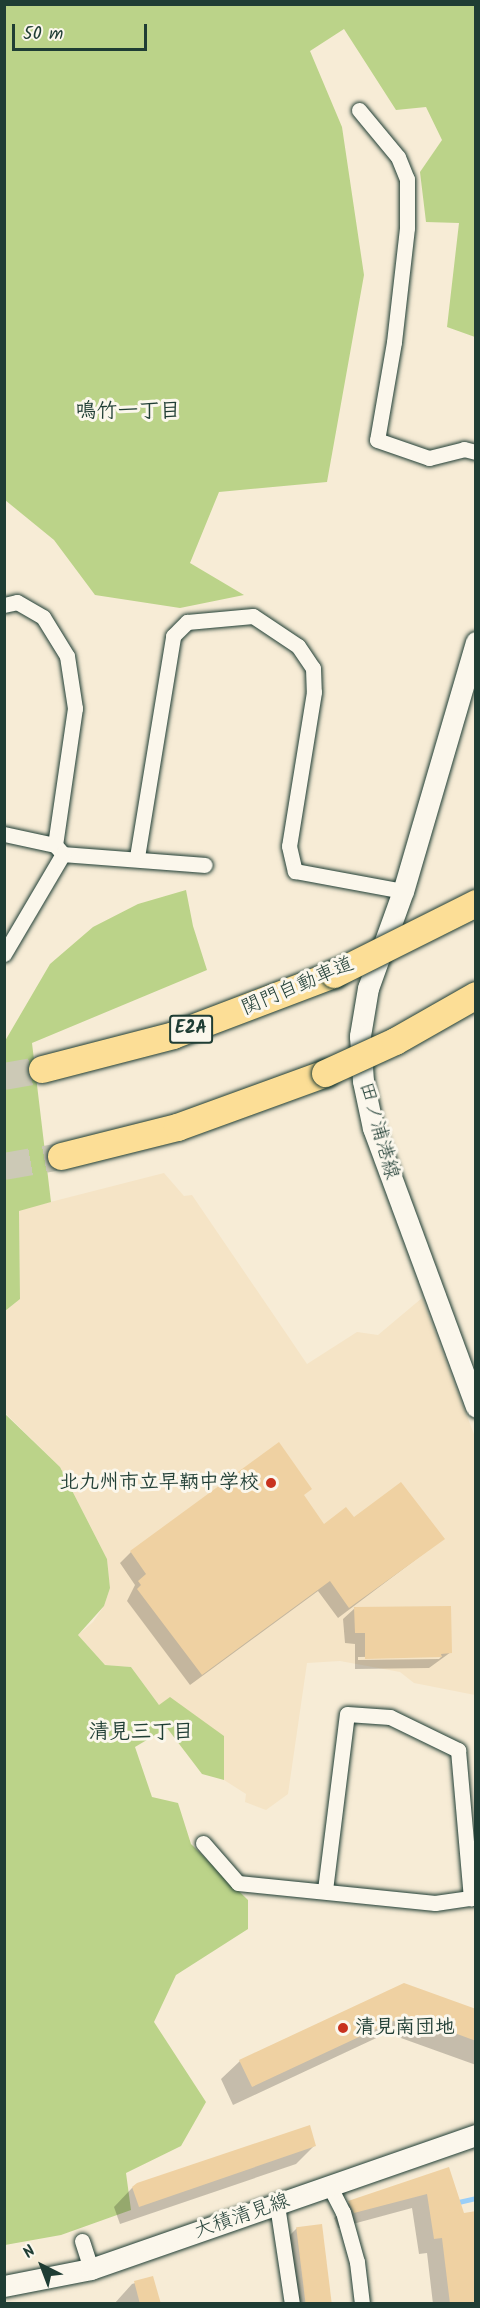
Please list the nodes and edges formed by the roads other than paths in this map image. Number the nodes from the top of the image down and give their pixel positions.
1 (358, 110) dead end
2 (476, 452) edge
3 (4, 605) edge
4 (476, 642) edge
5 (4, 834) edge
6 (59, 849) junction
7 (137, 857) junction
8 (205, 865) dead end
9 (403, 891) junction
10 (476, 903) edge
11 (4, 954) edge
12 (476, 995) edge
13 (42, 1069) tunnel mouth
14 (61, 1156) tunnel mouth
15 (476, 1407) edge
16 (203, 1843) dead end
17 (326, 1890) junction
18 (473, 1897) edge
19 (476, 2135) edge
20 (330, 2187) junction
21 (277, 2205) junction
22 (82, 2241) dead end
23 (91, 2269) junction
24 (4, 2286) edge
25 (292, 2304) edge
26 (362, 2304) edge

1 - 2 street
3 - 6 street
4 - 9 main road, 田ノ浦港線
5 - 6 street
6 - 7 street
6 - 11 street
7 - 8 street
7 - 9 street
9 - 15 main road, 田ノ浦港線
10 - 13 highway, 関門自動車道 / E2A, bridge
12 - 14 highway, bridge
16 - 17 street
17 - 18 street
17 - 18 street
19 - 20 main road, 大積清見線
20 - 21 main road, 大積清見線
20 - 26 street
21 - 23 main road, 大積清見線
21 - 25 street
22 - 23 street
23 - 24 main road, 大積清見線

